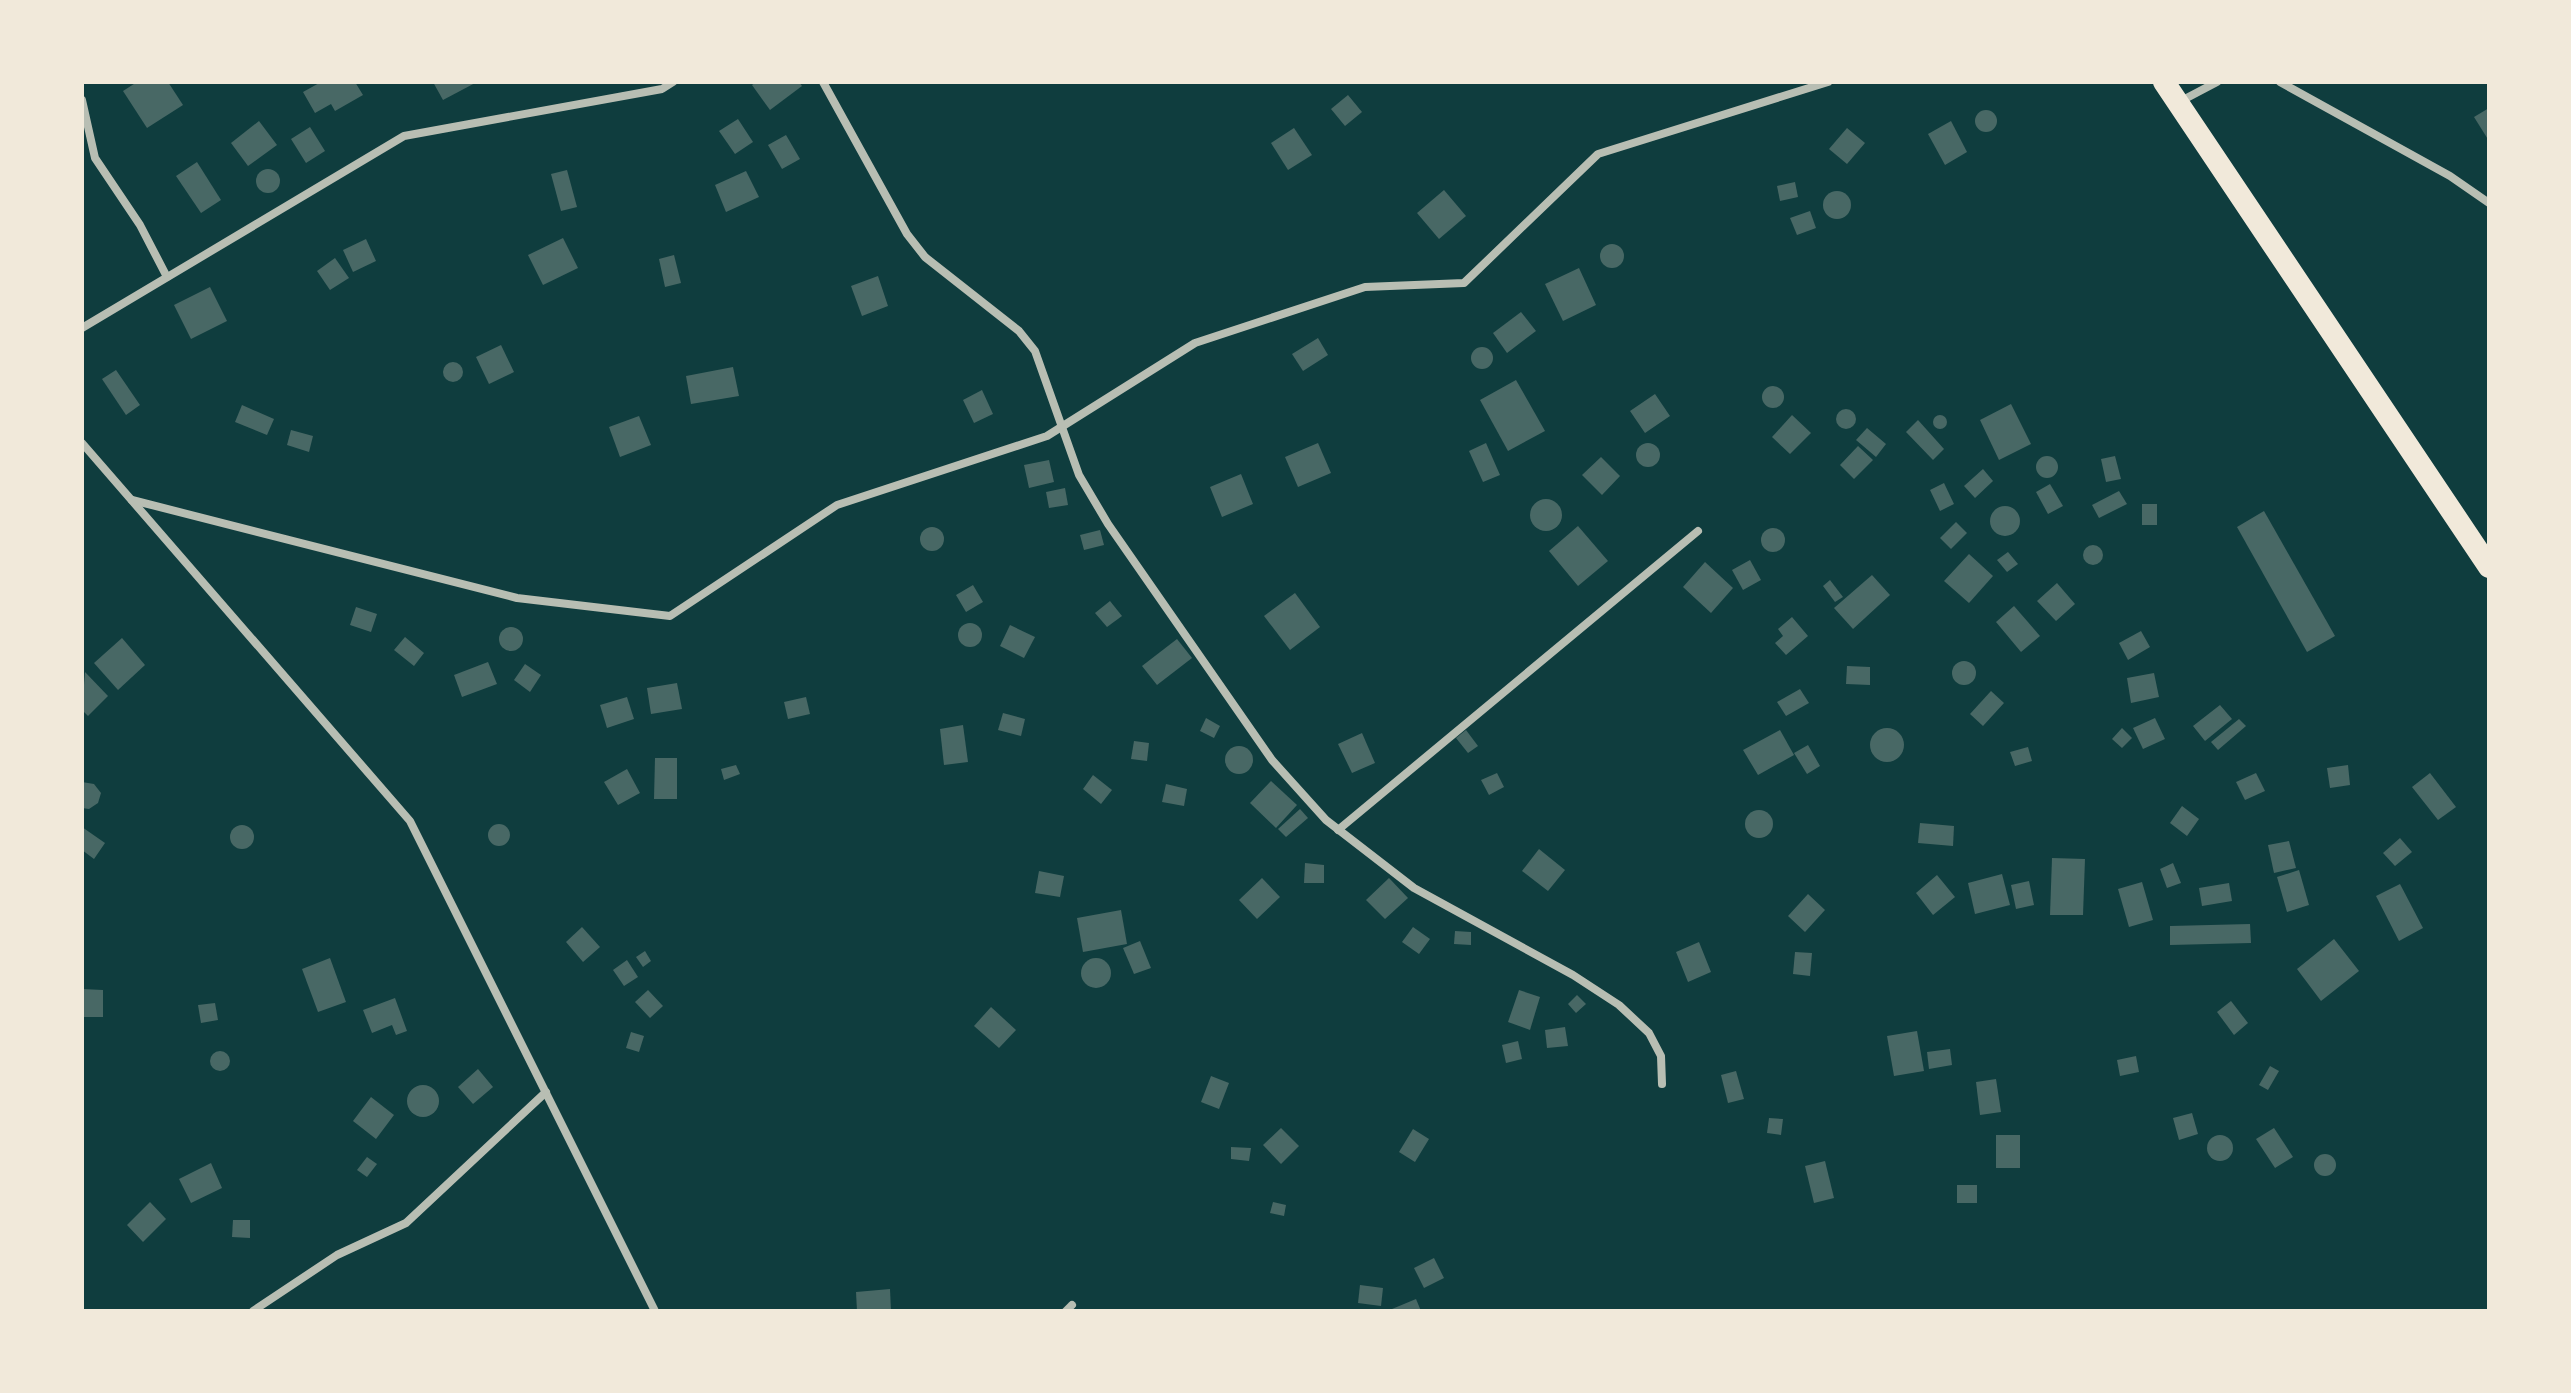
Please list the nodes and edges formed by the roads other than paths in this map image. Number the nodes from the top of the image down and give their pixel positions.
1 (673, 82) edge
2 (823, 82) edge
3 (1828, 82) edge
4 (2164, 82) edge
5 (2217, 82) edge
6 (2280, 82) edge
7 (82, 100) edge
8 (2178, 103) junction
9 (2489, 203) edge
10 (167, 277) junction
11 (82, 328) edge
12 (1060, 427) junction
13 (82, 443) edge
14 (132, 500) junction
15 (1698, 531) dead end
16 (2489, 567) edge
17 (1338, 830) junction
18 (1662, 1084) dead end
19 (546, 1092) junction
20 (253, 1311) edge
21 (655, 1311) edge

1 - 10 street
2 - 12 street
3 - 12 street
4 - 8 highway
5 - 8 street
6 - 9 street
7 - 10 street
8 - 16 highway
10 - 11 street
12 - 14 street
12 - 17 street
13 - 14 street
14 - 19 street
15 - 17 street
17 - 18 street
19 - 20 street
19 - 21 street

